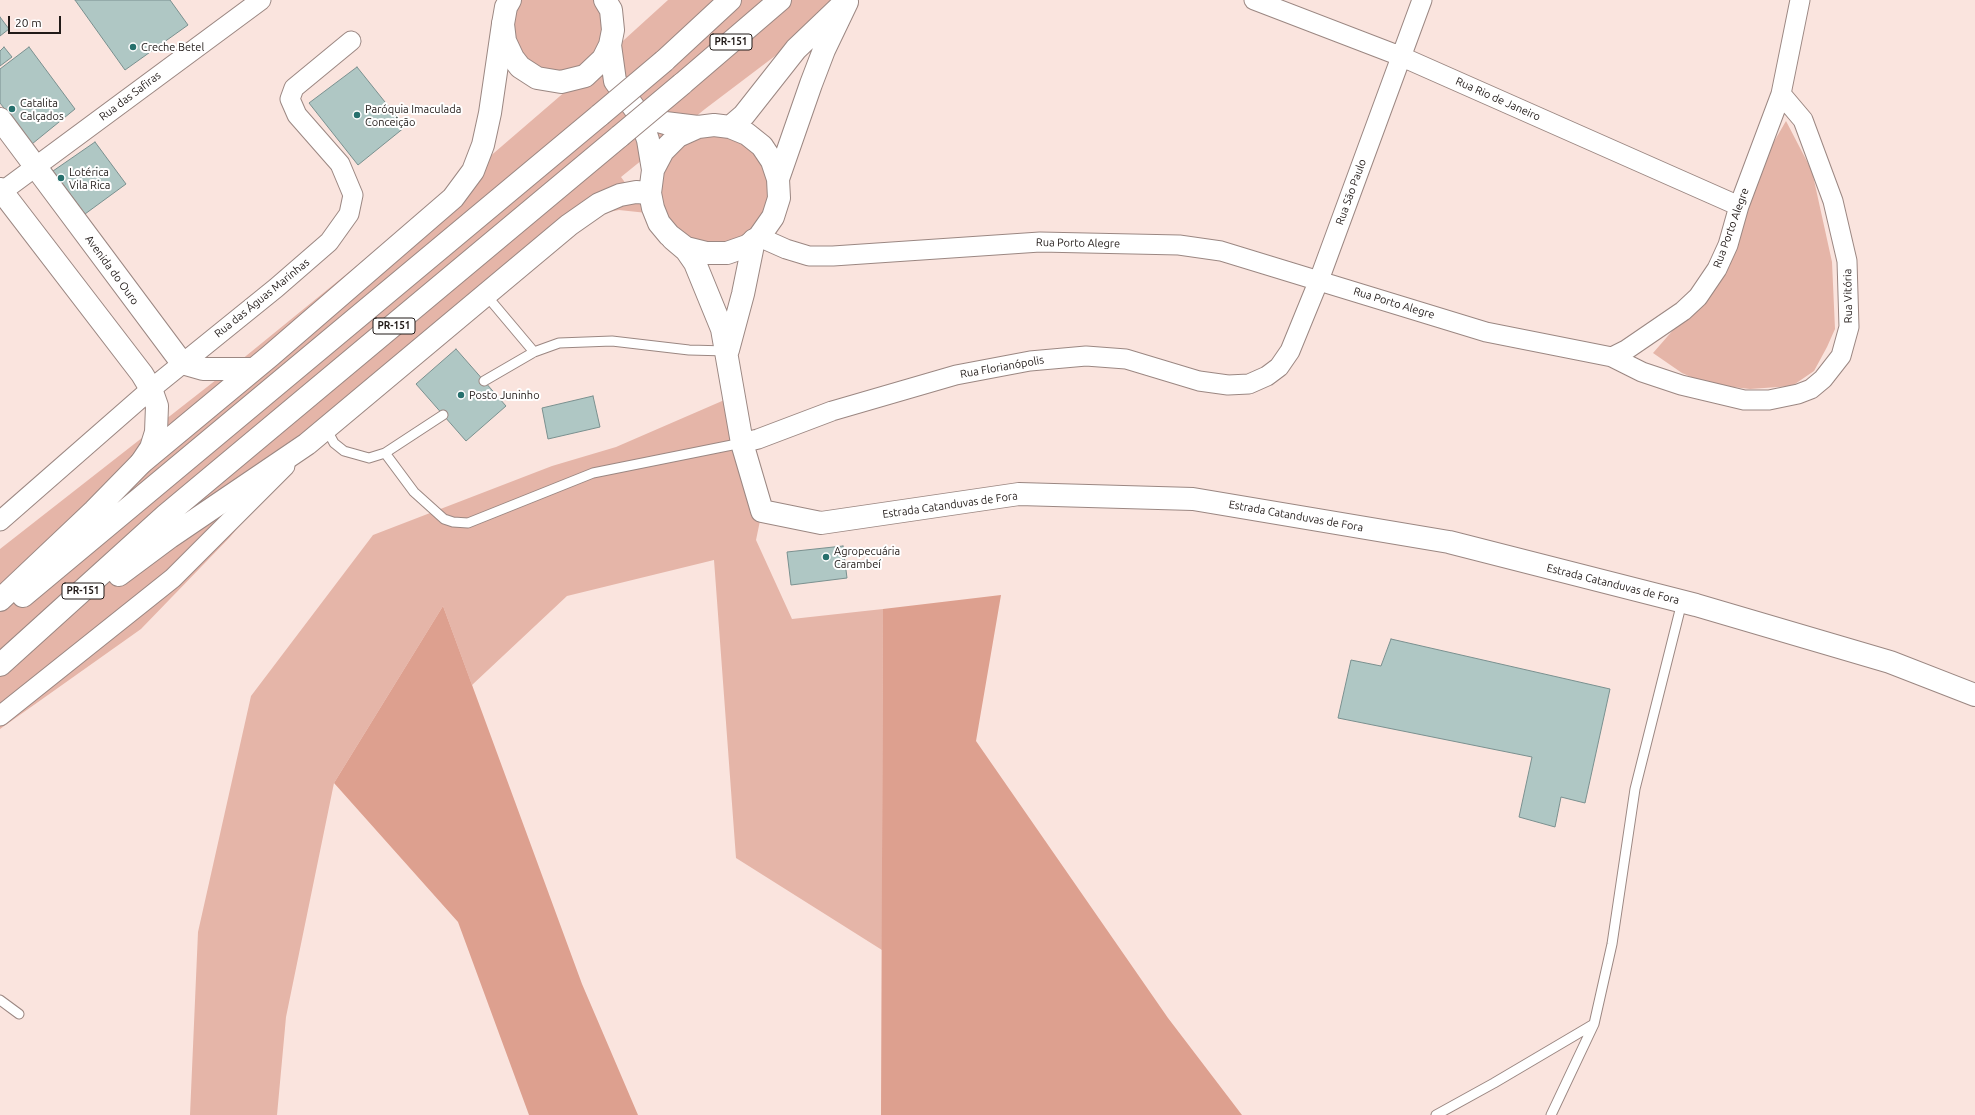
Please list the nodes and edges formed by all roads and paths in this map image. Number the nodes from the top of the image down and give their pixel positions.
1 (261, 0) edge
2 (605, 0) edge
3 (730, 0) edge
4 (780, 0) edge
5 (1254, 0) edge
6 (1422, 0) edge
7 (1800, 0) edge
8 (848, 1) edge
9 (507, 8) edge
10 (351, 40) dead end
11 (610, 45) junction
12 (1400, 56) junction
13 (615, 81) junction
14 (561, 82) junction
15 (1781, 94) junction
16 (640, 116) junction
17 (0, 119) edge
18 (698, 127) junction
19 (730, 127) junction
20 (36, 166) junction
21 (653, 170) junction
22 (778, 179) junction
23 (1, 192) edge
24 (650, 193) junction
25 (1739, 206) junction
26 (669, 235) junction
27 (756, 239) junction
28 (1319, 280) junction
29 (486, 295) junction
30 (727, 351) junction
31 (534, 352) junction
32 (1612, 357) junction
33 (182, 363) junction
34 (253, 369) junction
35 (1267, 376) joint
36 (484, 381) dead end
37 (151, 389) junction
38 (443, 415) dead end
39 (326, 428) junction
40 (742, 443) junction
41 (307, 444) junction
42 (385, 453) junction
43 (141, 463) junction
44 (0, 521) edge
45 (0, 600) edge
46 (1682, 602) junction
47 (0, 615) edge
48 (20, 649) junction
49 (0, 665) edge
50 (1975, 695) edge
51 (0, 716) edge
52 (0, 1000) edge
53 (19, 1014) dead end
54 (1594, 1024) junction
55 (1436, 1115) edge
56 (1551, 1115) edge

1 - 20 street, Rua das Safiras
2 - 11 main road
3 - 47 main road, PR-151, bridge
4 - 48 main road, PR-151, bridge
5 - 12 street, Rua Rio de Janeiro
6 - 12 street, Rua São Paulo
7 - 15 street, Rua Porto Alegre
8 - 19 main road
8 - 22 main road
9 - 14 main road
9 - 34 main road
10 - 33 street, Rua das Águas Marinhas
11 - 13 main road
11 - 14 main road
12 - 25 street, Rua Rio de Janeiro
12 - 28 street, Rua São Paulo
13 - 14 main road
13 - 16 main road
15 - 25 street, Rua Porto Alegre
15 - 32 street, Rua Vitória
16 - 18 main road
16 - 21 main road
17 - 20 main road, Avenida do Ouro
18 - 19 main road
18 - 21 main road
19 - 22 main road
20 - 23 street, Rua das Safiras
20 - 33 main road, Avenida do Ouro
21 - 24 main road
22 - 27 main road
23 - 37 main road
24 - 26 main road
24 - 29 main road
25 - 32 street, Rua Porto Alegre
26 - 27 main road
26 - 30 main road, Estrada Catanduvas de Fora
27 - 28 street, Rua Porto Alegre
27 - 30 main road
28 - 32 street, Rua Porto Alegre
28 - 35 street, Rua São Paulo
29 - 31 lane
29 - 39 main road
30 - 31 lane
30 - 40 main road, Estrada Catanduvas de Fora
31 - 36 lane
33 - 34 main road
33 - 37 street, Rua das Águas Marinhas
34 - 43 main road
35 - 40 street, Rua Florianópolis
37 - 43 main road
37 - 44 street, Rua das Águas Marinhas
38 - 42 lane
39 - 41 main road
39 - 42 lane
40 - 42 lane
40 - 46 main road, Estrada Catanduvas de Fora
41 - 48 main road
41 - 51 street
43 - 45 main road
46 - 50 main road, Estrada Catanduvas de Fora
46 - 54 lane
48 - 49 main road, PR-151
52 - 53 lane
54 - 55 lane
54 - 56 lane

